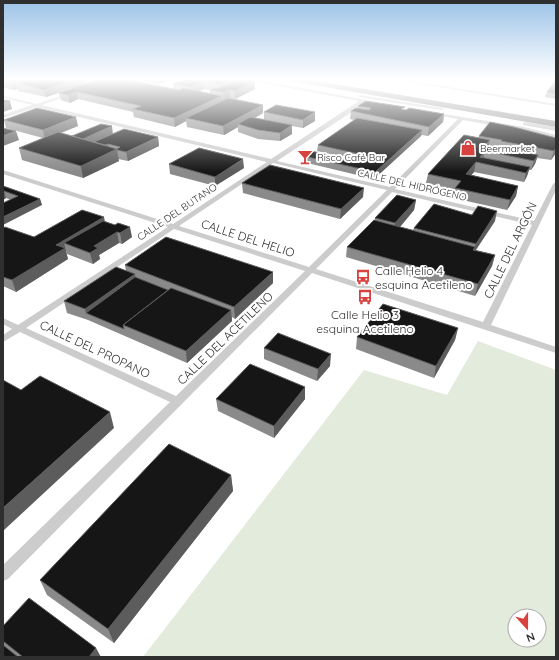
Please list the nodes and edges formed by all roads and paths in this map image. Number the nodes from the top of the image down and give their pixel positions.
1 (24, 110) edge
2 (58, 110) edge
3 (348, 110) edge
4 (417, 110) edge
5 (444, 110) edge
6 (472, 110) edge
7 (494, 110) edge
8 (3, 117) edge
9 (462, 118) junction
10 (556, 120) edge
11 (556, 124) edge
12 (556, 129) edge
13 (556, 137) edge
14 (271, 161) junction
15 (3, 172) edge
16 (556, 184) edge
17 (392, 189) junction
18 (536, 224) junction
19 (173, 226) junction
20 (311, 270) junction
21 (3, 321) edge
22 (486, 326) junction
23 (20, 329) junction
24 (3, 339) edge
25 (556, 350) edge
26 (177, 402) junction
27 (3, 574) edge

1 - 8 street
2 - 14 street, CALLE DEL HIDRÓGENO
3 - 14 street, CALLE DEL BUTANO
4 - 9 street
5 - 12 street
6 - 11 highway
7 - 10 highway
9 - 13 street
9 - 17 street, CALLE DEL ACETILENO
14 - 17 street, CALLE DEL HIDRÓGENO
14 - 19 street, CALLE DEL BUTANO
15 - 19 street, CALLE DEL HELIO
16 - 18 street, CALLE DEL ARGÓN
17 - 18 street, CALLE DEL HIDRÓGENO
17 - 20 street, CALLE DEL ACETILENO
18 - 22 street, CALLE DEL ARGÓN
19 - 20 street, CALLE DEL HELIO
19 - 23 street, CALLE DEL BUTANO
20 - 22 street, CALLE DEL HELIO
20 - 26 street, CALLE DEL ACETILENO
21 - 23 street, CALLE DEL PROPANO
22 - 25 street, CALLE DEL HELIO
23 - 24 street, CALLE DEL BUTANO
23 - 26 street, CALLE DEL PROPANO
26 - 27 street, CALLE DEL ACETILENO

